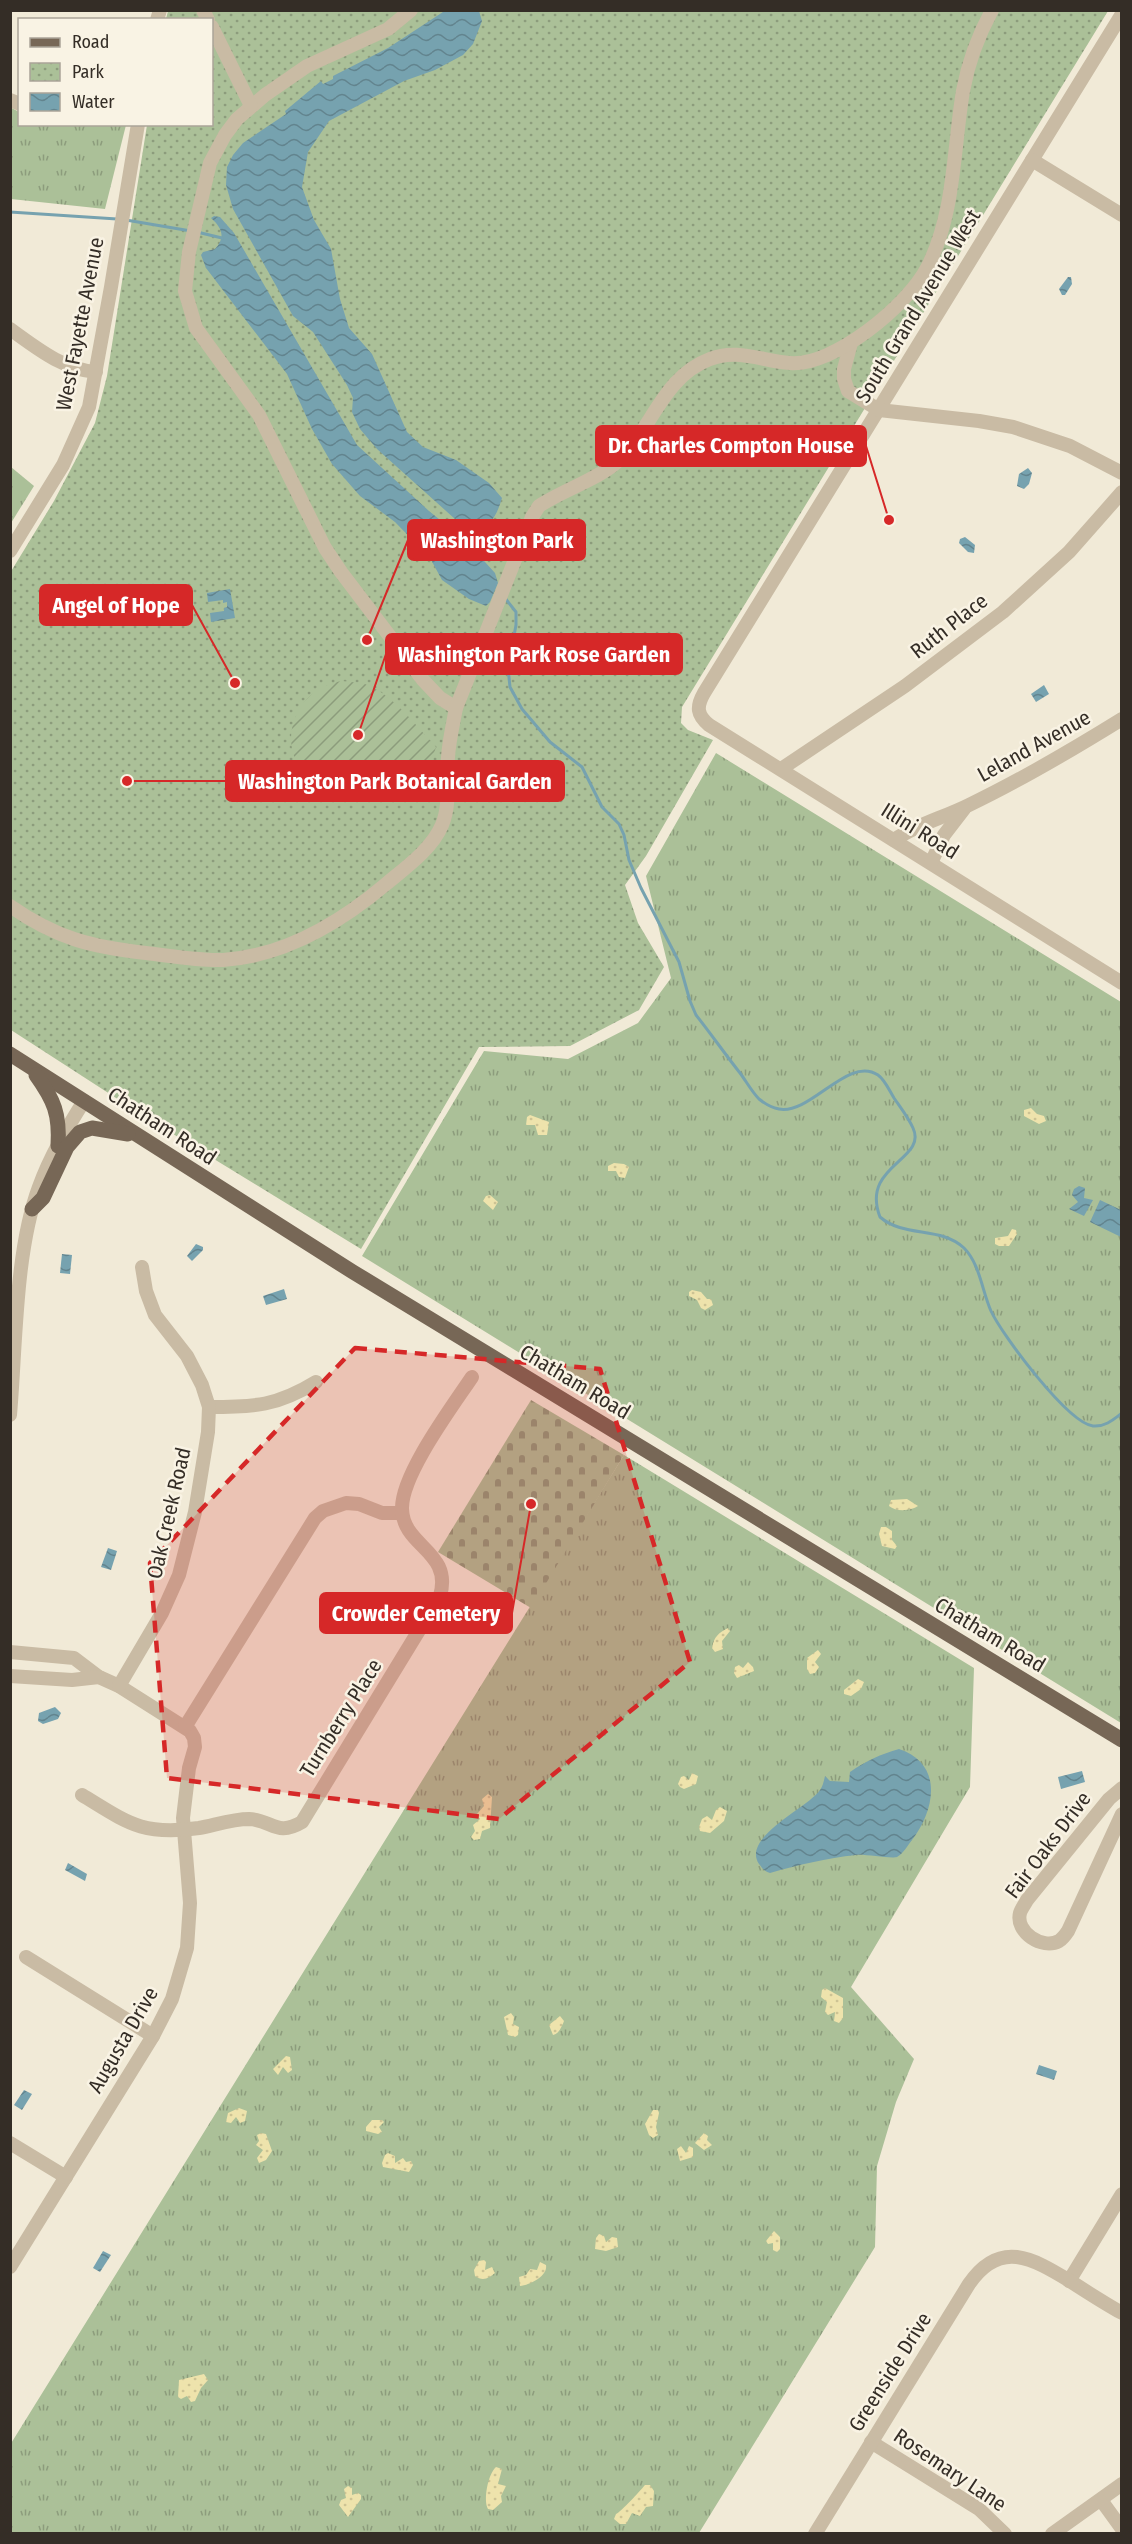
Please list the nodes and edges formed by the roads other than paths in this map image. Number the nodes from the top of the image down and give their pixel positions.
1 (411, 10) edge
2 (992, 10) edge
3 (1122, 14) edge
4 (213, 29) edge
5 (251, 106) junction
6 (138, 126) edge
7 (1032, 160) junction
8 (1122, 215) edge
9 (10, 329) edge
10 (851, 343) junction
11 (96, 372) junction
12 (879, 410) junction
13 (1122, 473) edge
14 (1122, 492) edge
15 (10, 551) edge
16 (456, 708) junction
17 (698, 713) joint
18 (1122, 719) edge
19 (781, 769) junction
20 (966, 807) junction
21 (894, 840) junction
22 (931, 862) junction
23 (10, 906) edge
24 (1122, 983) edge
25 (10, 1054) edge
26 (31, 1067) junction
27 (84, 1101) junction
28 (139, 1136) junction
29 (58, 1146) junction
30 (32, 1209) junction
31 (142, 1267) dead end
32 (14, 1321) edge
33 (471, 1377) dead end
34 (316, 1382) dead end
35 (209, 1407) junction
36 (10, 1415) edge
37 (402, 1513) junction
38 (10, 1652) edge
39 (10, 1676) edge
40 (99, 1677) junction
41 (119, 1686) junction
42 (185, 1727) junction
43 (1122, 1740) edge
44 (1122, 1788) edge
45 (82, 1795) dead end
46 (1122, 1814) edge
47 (183, 1830) junction
48 (27, 1957) dead end
49 (153, 2036) junction
50 (10, 2143) edge
51 (66, 2176) junction
52 (1122, 2194) edge
53 (10, 2267) edge
54 (1069, 2281) junction
55 (1122, 2313) edge
56 (872, 2442) junction
57 (1122, 2484) edge
58 (1101, 2500) junction
59 (1122, 2529) edge
60 (816, 2534) edge
61 (1005, 2534) edge
62 (1052, 2534) edge

1 - 5 street
2 - 10 street
3 - 7 street, South Grand Avenue West
4 - 5 street
5 - 16 street
6 - 11 street, West Fayette Avenue
7 - 8 street
7 - 12 street, South Grand Avenue West
9 - 11 street
10 - 12 street
10 - 16 street
11 - 15 street, West Fayette Avenue
12 - 13 street
12 - 17 street, South Grand Avenue West
14 - 19 street, Ruth Place
16 - 23 street
17 - 19 street, Illini Road
18 - 20 street, Leland Avenue
19 - 21 street, Illini Road
20 - 21 street, Leland Avenue
20 - 22 street
21 - 22 street, Illini Road
22 - 24 street, Illini Road
25 - 26 main road, Chatham Road
26 - 27 main road, Chatham Road
26 - 29 main road
27 - 28 main road, Chatham Road
27 - 29 street
28 - 30 main road
28 - 43 main road, Chatham Road
29 - 30 street
30 - 32 street
31 - 35 street, Oak Creek Road
32 - 36 street
33 - 37 street
34 - 35 street
35 - 41 street, Oak Creek Road
37 - 42 street
37 - 47 street, Turnberry Place
38 - 40 street
39 - 40 street
40 - 41 street
41 - 42 street
42 - 47 street, Augusta Drive
44 - 46 street, Fair Oaks Drive
45 - 47 street
47 - 49 street, Augusta Drive
48 - 49 street
49 - 51 street, Augusta Drive
50 - 51 street
51 - 53 street, Augusta Drive
52 - 54 street
54 - 55 street
54 - 56 street, Greenside Drive
56 - 60 street, Greenside Drive
56 - 61 street, Rosemary Lane
57 - 58 street
58 - 59 street
58 - 62 street

